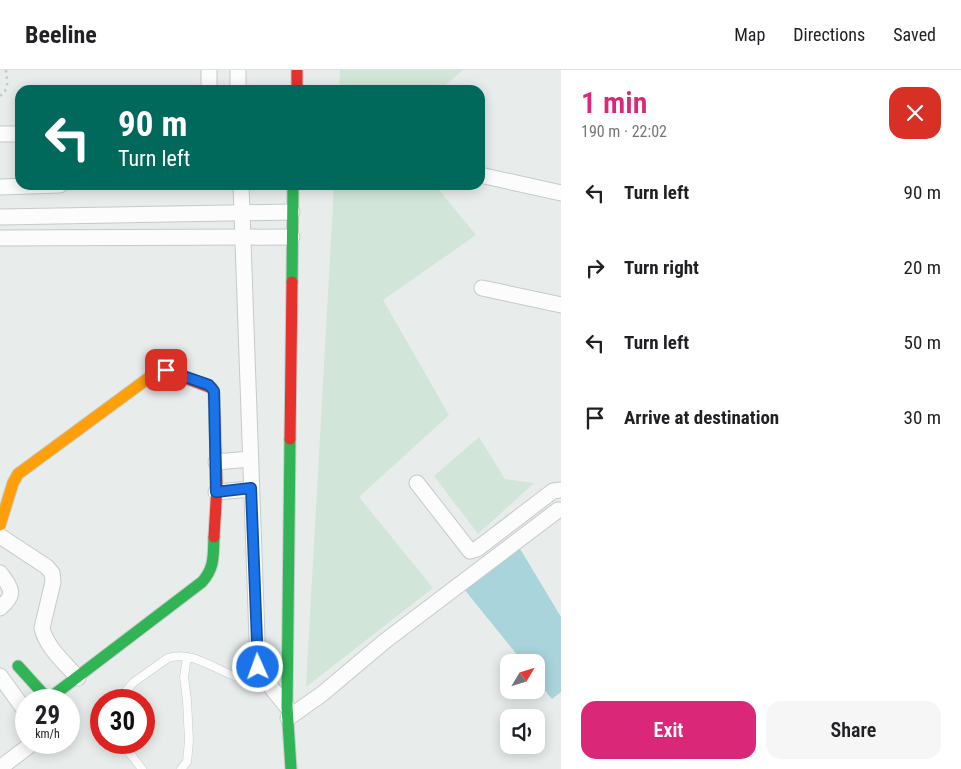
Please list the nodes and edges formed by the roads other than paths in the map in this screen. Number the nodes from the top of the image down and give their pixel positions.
1 (209, 70) edge
2 (238, 70) edge
3 (298, 70) edge
4 (209, 85) edge
5 (238, 85) edge
6 (296, 85) edge
7 (0, 134) edge
8 (15, 134) edge
9 (485, 176) edge
10 (15, 186) edge
11 (0, 187) edge
12 (241, 190) edge
13 (293, 190) edge
14 (561, 193) edge
15 (242, 212) junction
16 (292, 212) junction
17 (0, 217) edge
18 (244, 237) junction
19 (292, 237) junction
20 (0, 238) edge
21 (482, 288) dead end
22 (561, 305) edge
23 (250, 459) junction
24 (216, 462) junction
25 (417, 483) dead end
26 (251, 488) junction
27 (561, 490) edge
28 (216, 492) junction
29 (558, 510) dead end
30 (0, 525) edge
31 (0, 536) edge
32 (0, 573) edge
33 (0, 608) edge
34 (187, 657) junction
35 (18, 666) dead end
36 (0, 676) edge
37 (78, 678) junction
38 (270, 686) junction
39 (128, 689) edge
40 (15, 697) edge
41 (288, 712) junction
42 (18, 754) edge
43 (130, 754) edge
44 (0, 768) edge
45 (142, 769) edge
46 (181, 769) edge
47 (291, 769) edge

1 - 4 street
2 - 5 street
3 - 6 street
7 - 8 street
9 - 14 street
10 - 11 street
12 - 15 street
13 - 16 street
15 - 16 street
15 - 17 street
15 - 18 street
16 - 19 street
18 - 19 street
18 - 20 street
18 - 23 street
19 - 41 street
21 - 22 street
23 - 24 street
23 - 26 street
24 - 28 street
24 - 30 street
25 - 27 street
26 - 28 street
26 - 38 street
28 - 37 street
29 - 41 street
31 - 37 street
32 - 33 street
34 - 38 lane
34 - 39 lane
34 - 46 lane
35 - 37 street
36 - 40 street
38 - 41 street
41 - 47 street
42 - 44 street
43 - 45 lane

